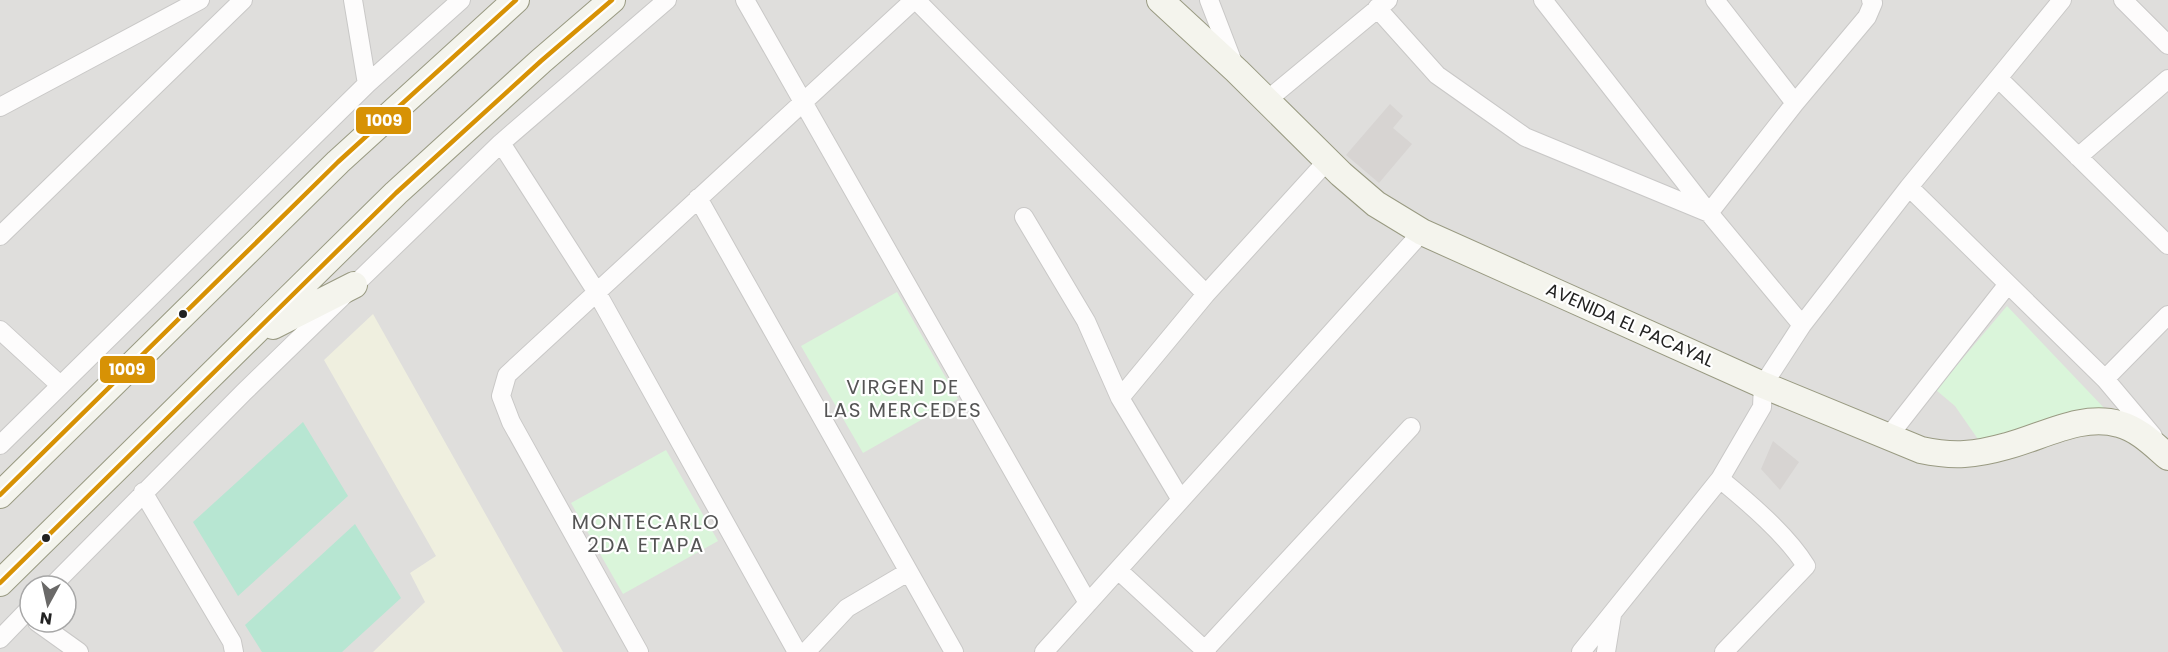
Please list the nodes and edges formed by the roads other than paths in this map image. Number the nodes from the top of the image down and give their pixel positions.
1 (200, 0) edge
2 (243, 0) edge
3 (353, 0) edge
4 (461, 0) edge
5 (516, 0) edge
6 (612, 0) edge
7 (667, 0) edge
8 (746, 0) edge
9 (915, 0) edge
10 (1160, 0) edge
11 (1209, 0) edge
12 (1714, 0) edge
13 (1871, 0) edge
14 (2062, 0) edge
15 (2123, 0) edge
16 (1550, 2) edge
17 (1383, 4) edge
18 (2168, 45) edge
19 (1237, 71) junction
20 (1999, 79) junction
21 (2168, 79) edge
22 (367, 84) junction
23 (804, 101) junction
24 (1266, 101) junction
25 (1795, 103) junction
26 (0, 106) edge
27 (501, 143) junction
28 (2078, 157) junction
29 (1327, 161) junction
30 (1909, 187) junction
31 (698, 198) junction
32 (1709, 213) junction
33 (1024, 217) dead end
34 (1422, 232) junction
35 (0, 236) edge
36 (2168, 245) edge
37 (2008, 284) junction
38 (354, 285) junction
39 (596, 291) junction
40 (1206, 294) junction
41 (2168, 315) edge
42 (1802, 325) junction
43 (0, 330) edge
44 (251, 336) junction
45 (2104, 379) junction
46 (60, 385) junction
47 (1763, 385) junction
48 (1120, 398) junction
49 (1411, 427) dead end
50 (1887, 437) junction
51 (0, 445) edge
52 (2168, 455) edge
53 (1720, 479) junction
54 (143, 492) junction
55 (0, 495) edge
56 (1181, 500) junction
57 (1118, 570) junction
58 (908, 572) junction
59 (64, 574) edge
60 (0, 583) edge
61 (1088, 603) junction
62 (1612, 614) junction
63 (18, 625) edge
64 (56, 634) edge
65 (0, 639) edge
66 (1205, 651) edge
67 (79, 652) edge
68 (234, 652) edge
69 (639, 652) edge
70 (798, 652) edge
71 (806, 652) edge
72 (954, 652) edge
73 (1044, 652) edge
74 (1581, 652) edge
75 (1606, 652) edge
76 (1724, 652) edge

1 - 26 street
2 - 35 street
3 - 22 street
4 - 22 street
5 - 55 street
6 - 44 street
7 - 27 street
8 - 23 street
9 - 23 street
9 - 40 street
10 - 19 street, AVENIDA EL PACAYAL
11 - 19 street
12 - 25 street
13 - 25 street
14 - 20 street
15 - 18 street
16 - 32 street
17 - 24 street
17 - 32 street
19 - 24 street, AVENIDA EL PACAYAL
20 - 28 street
20 - 30 street
21 - 28 street
22 - 46 street
23 - 31 street
23 - 61 street
24 - 29 street, AVENIDA EL PACAYAL
25 - 32 street
27 - 38 street
27 - 39 street
28 - 36 street
29 - 34 street, AVENIDA EL PACAYAL
29 - 40 street
30 - 37 street
30 - 42 street
31 - 39 street
31 - 58 street
32 - 42 street
33 - 48 street
34 - 47 street, AVENIDA EL PACAYAL
34 - 56 street
37 - 45 street
37 - 50 street
38 - 44 street
38 - 54 street
39 - 69 street
39 - 70 street
40 - 48 street
41 - 45 street
42 - 47 street
43 - 46 street
44 - 60 street
45 - 52 street
46 - 51 street
47 - 50 street, AVENIDA EL PACAYAL
47 - 53 street
48 - 56 street
49 - 66 street
50 - 52 street, AVENIDA EL PACAYAL
53 - 62 street
53 - 76 street
54 - 59 street
54 - 68 street
56 - 57 street
57 - 61 street
57 - 66 street
58 - 71 street
58 - 72 street
61 - 73 street
62 - 74 street
62 - 75 street
63 - 65 street
64 - 67 street

